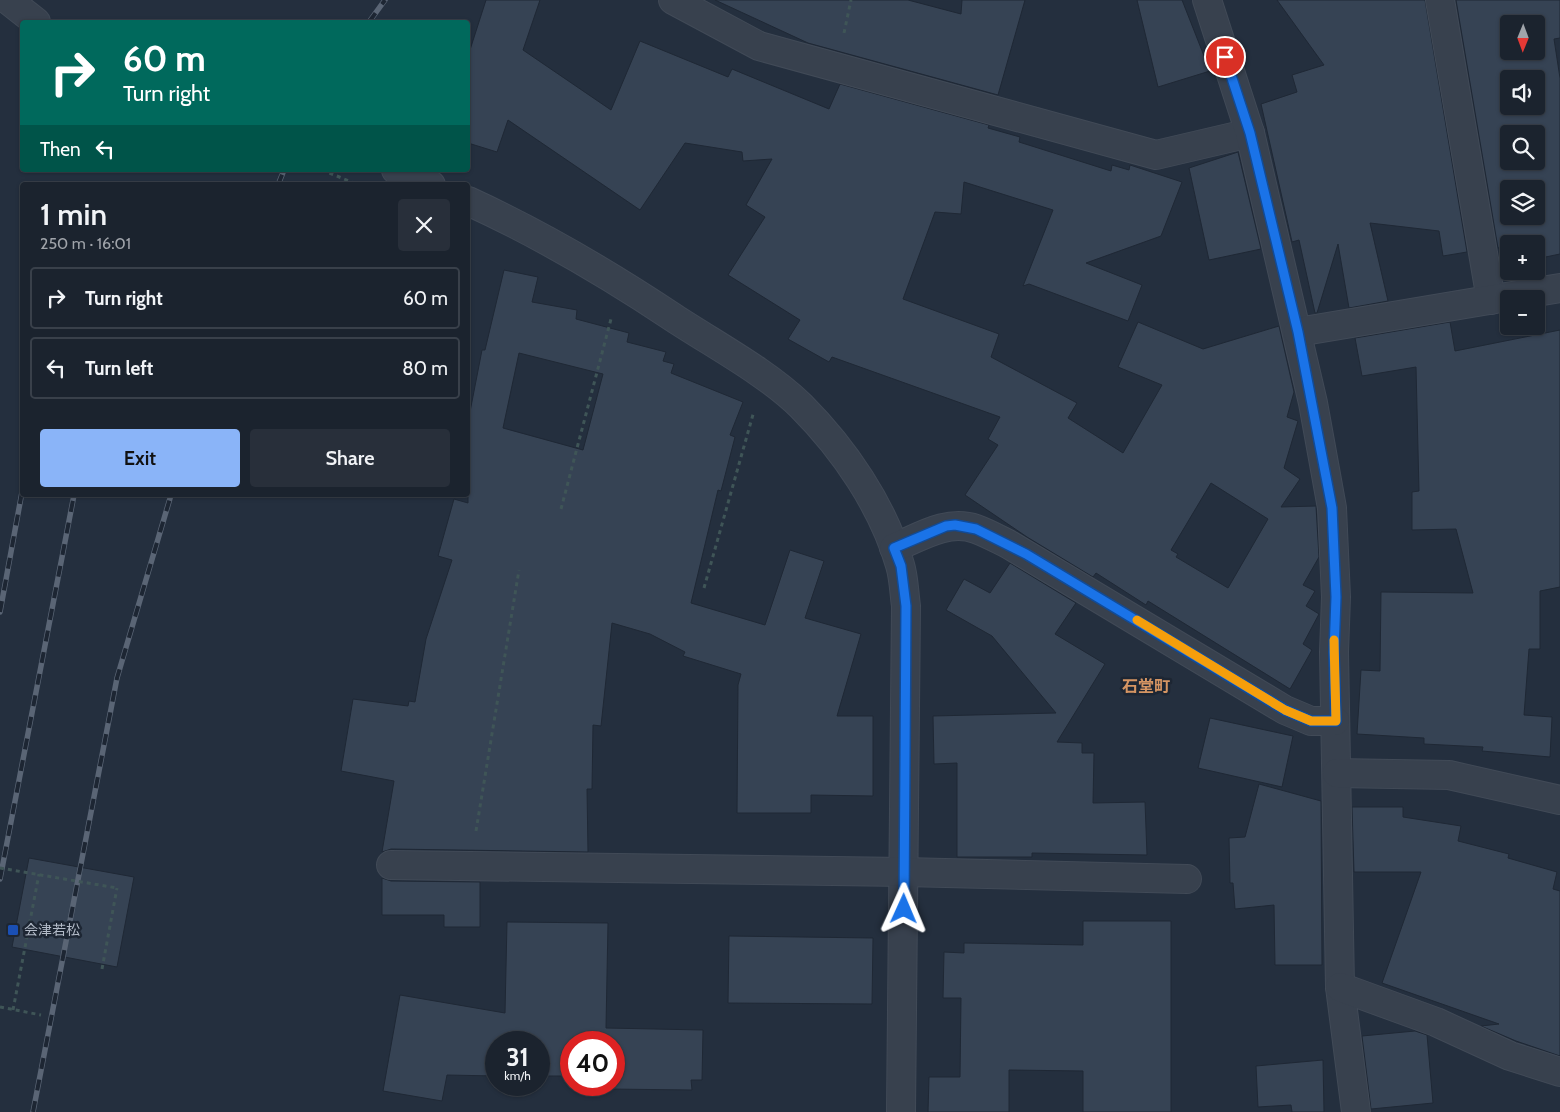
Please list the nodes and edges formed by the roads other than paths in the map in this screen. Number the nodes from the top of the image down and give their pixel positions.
1 (8, 0) edge
2 (673, 0) edge
3 (1207, 0) edge
4 (1440, 0) edge
5 (33, 20) edge
6 (1250, 133) junction
7 (401, 172) edge
8 (424, 182) edge
9 (470, 202) edge
10 (1560, 288) edge
11 (1491, 300) junction
12 (1298, 332) junction
13 (894, 548) junction
14 (1336, 721) junction
15 (1337, 773) junction
16 (1560, 800) edge
17 (390, 865) dead end
18 (904, 872) junction
19 (1187, 879) dead end
20 (1340, 987) junction
21 (1560, 1072) edge
22 (901, 1112) edge
23 (1356, 1112) edge

1 - 5 street
2 - 6 street
3 - 6 street
4 - 11 street
6 - 12 street
7 - 8 street
9 - 13 street
10 - 11 street
11 - 12 street
12 - 14 street
13 - 14 street
13 - 18 street
14 - 15 street
15 - 16 street
15 - 20 street
17 - 18 street
18 - 19 street
18 - 22 street
20 - 21 street
20 - 23 street

